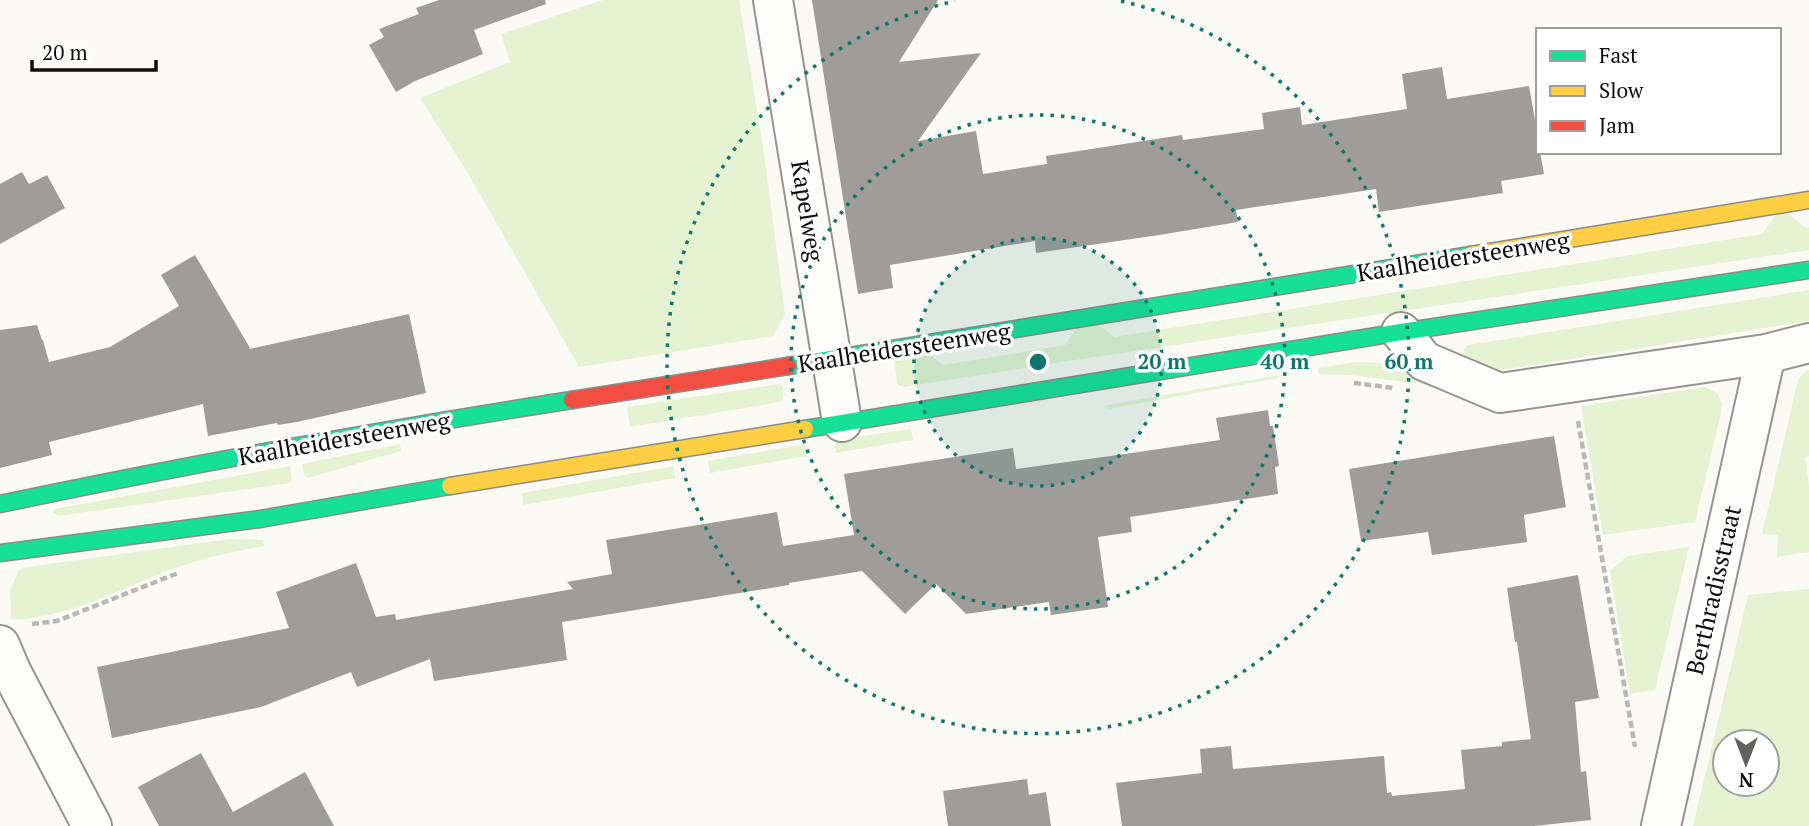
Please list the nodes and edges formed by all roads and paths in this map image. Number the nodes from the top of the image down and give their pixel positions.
1 (773, 0) edge
2 (1809, 200) edge
3 (1809, 270) edge
4 (1401, 332) junction
5 (1809, 343) edge
6 (1766, 354) junction
7 (832, 359) junction
8 (1572, 383) junction
9 (842, 422) junction
10 (0, 504) edge
11 (0, 553) edge
12 (0, 645) edge
13 (1636, 751) dead end
14 (92, 826) edge
15 (1661, 826) edge

1 - 7 street, Kapelweg
2 - 7 street, Kaalheidersteenweg
3 - 4 street
4 - 8 street
4 - 9 street
5 - 6 street
6 - 8 street
6 - 15 street, Berthradisstraat
7 - 9 street, Kapelweg
7 - 10 street, Kaalheidersteenweg
8 - 13 path
9 - 11 street
12 - 14 street

